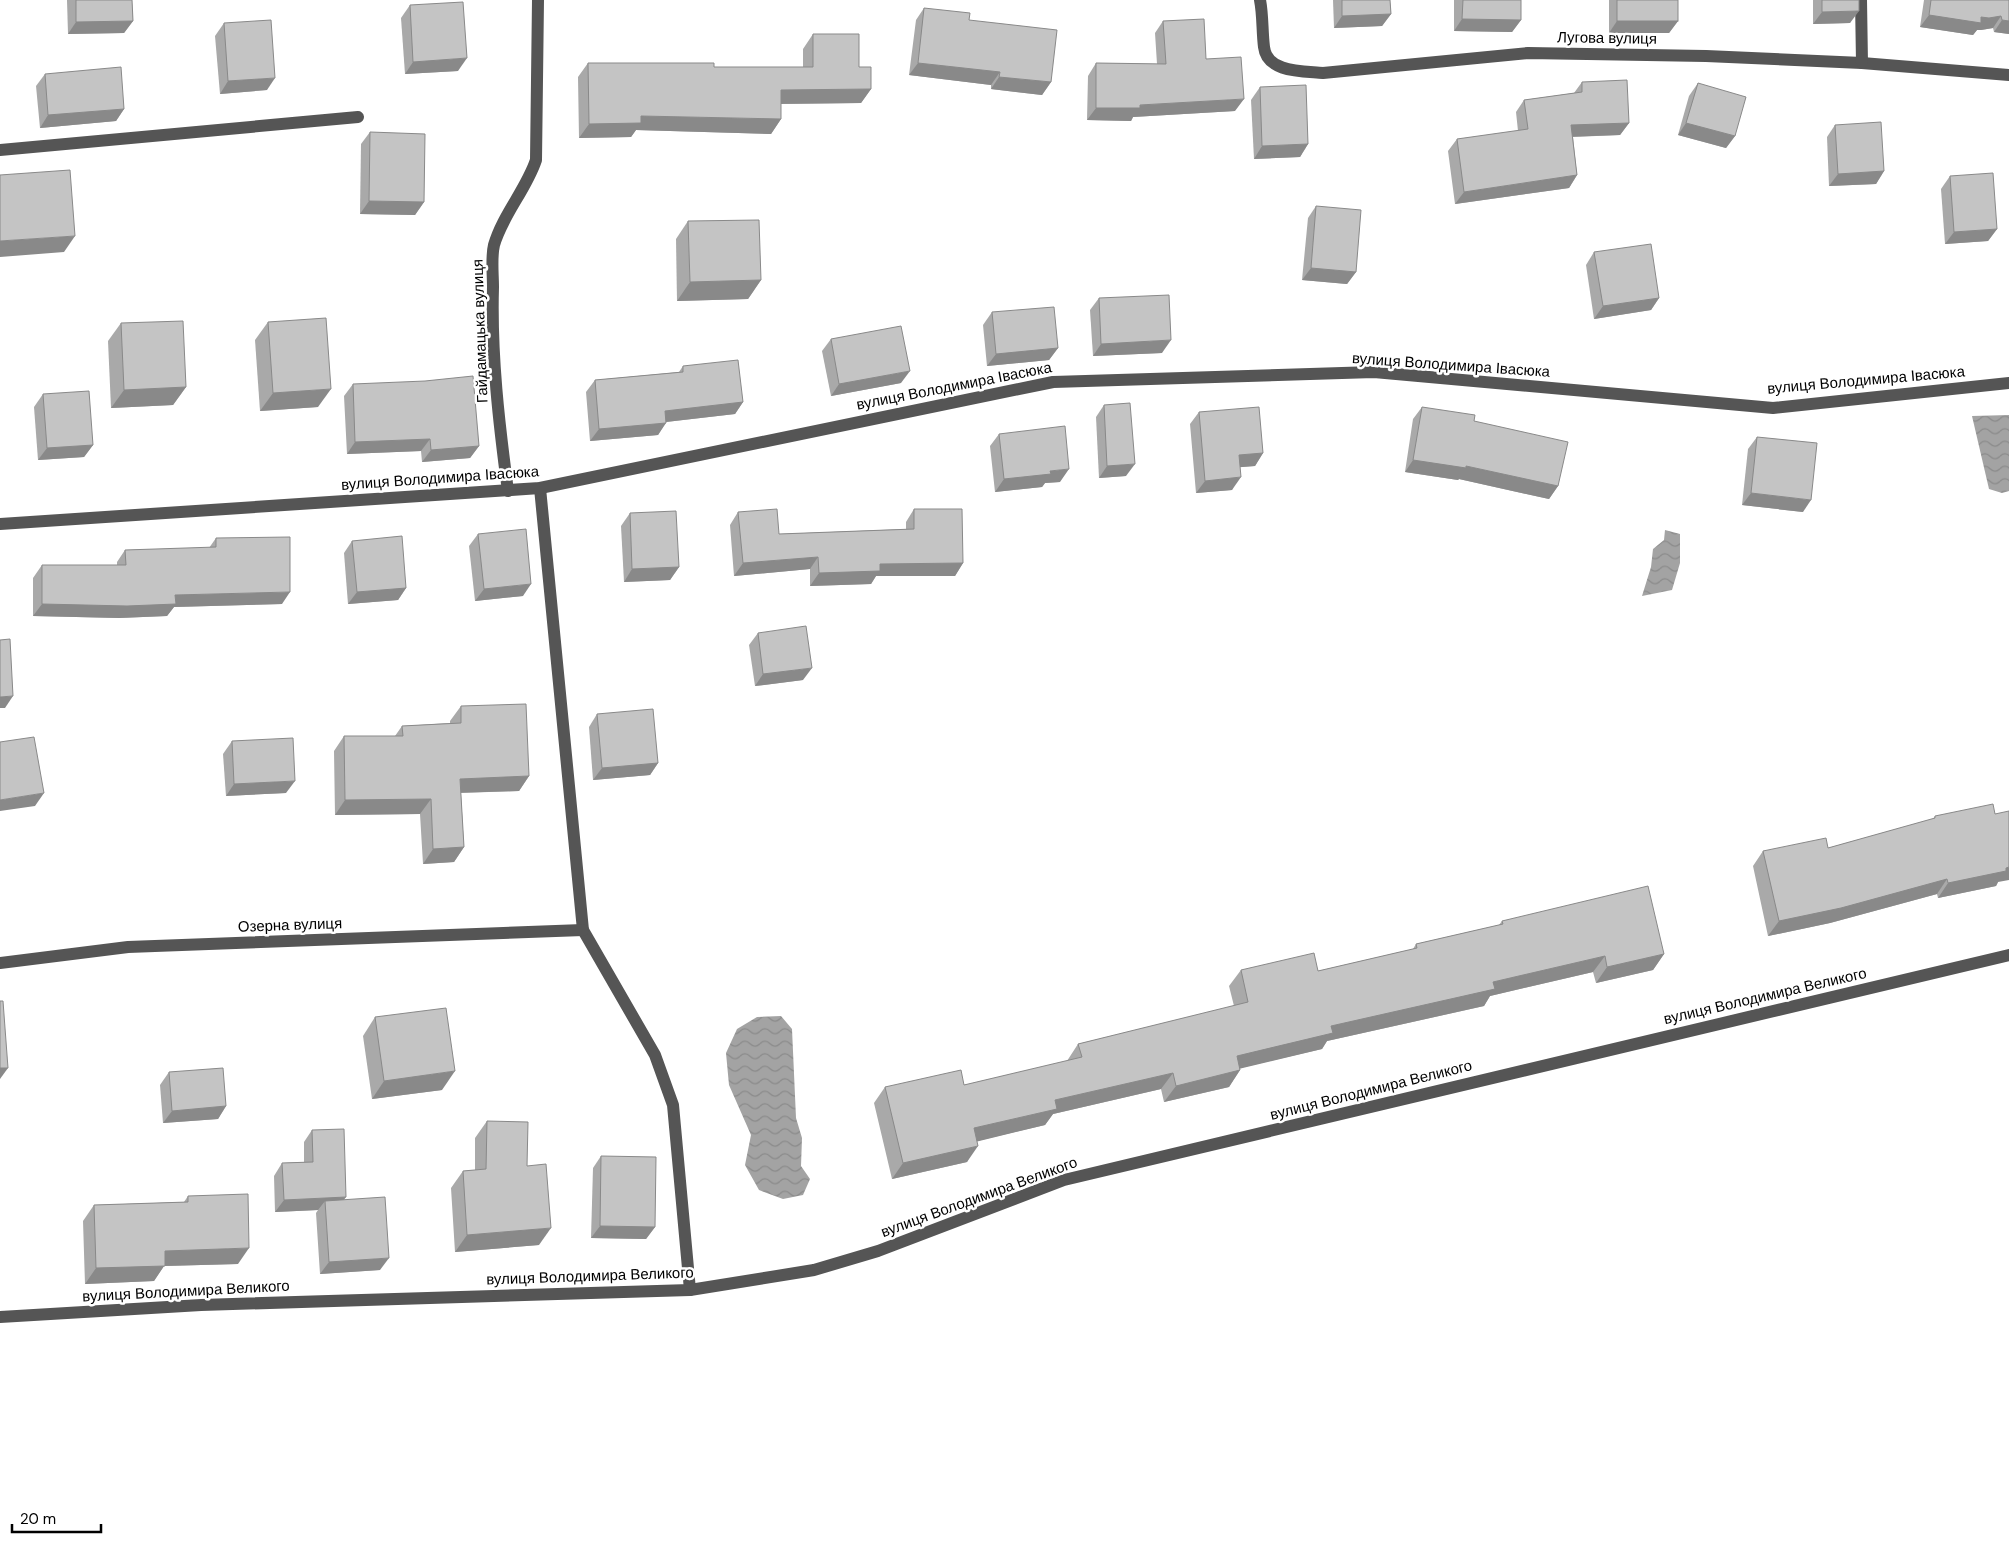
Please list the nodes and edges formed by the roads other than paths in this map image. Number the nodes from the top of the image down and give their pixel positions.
1 (538, 0) edge
2 (1260, 0) edge
3 (1861, 0) edge
4 (1862, 63) junction
5 (2009, 75) edge
6 (358, 117) dead end
7 (0, 150) edge
8 (2009, 383) edge
9 (540, 488) junction
10 (508, 491) junction
11 (0, 524) edge
12 (583, 930) junction
13 (2009, 955) edge
14 (0, 963) edge
15 (690, 1290) junction
16 (0, 1317) edge

1 - 10 street, Гайдамацька вулиця
2 - 4 street, Лугова вулиця
3 - 4 street
4 - 5 street, Лугова вулиця
6 - 7 street
8 - 9 street, вулиця Володимира Івасюка
9 - 10 street, вулиця Володимира Івасюка
9 - 12 street
10 - 11 street, вулиця Володимира Івасюка
12 - 14 street, Озерна вулиця
12 - 15 street
13 - 15 street, вулиця Володимира Великого
15 - 16 street, вулиця Володимира Великого

